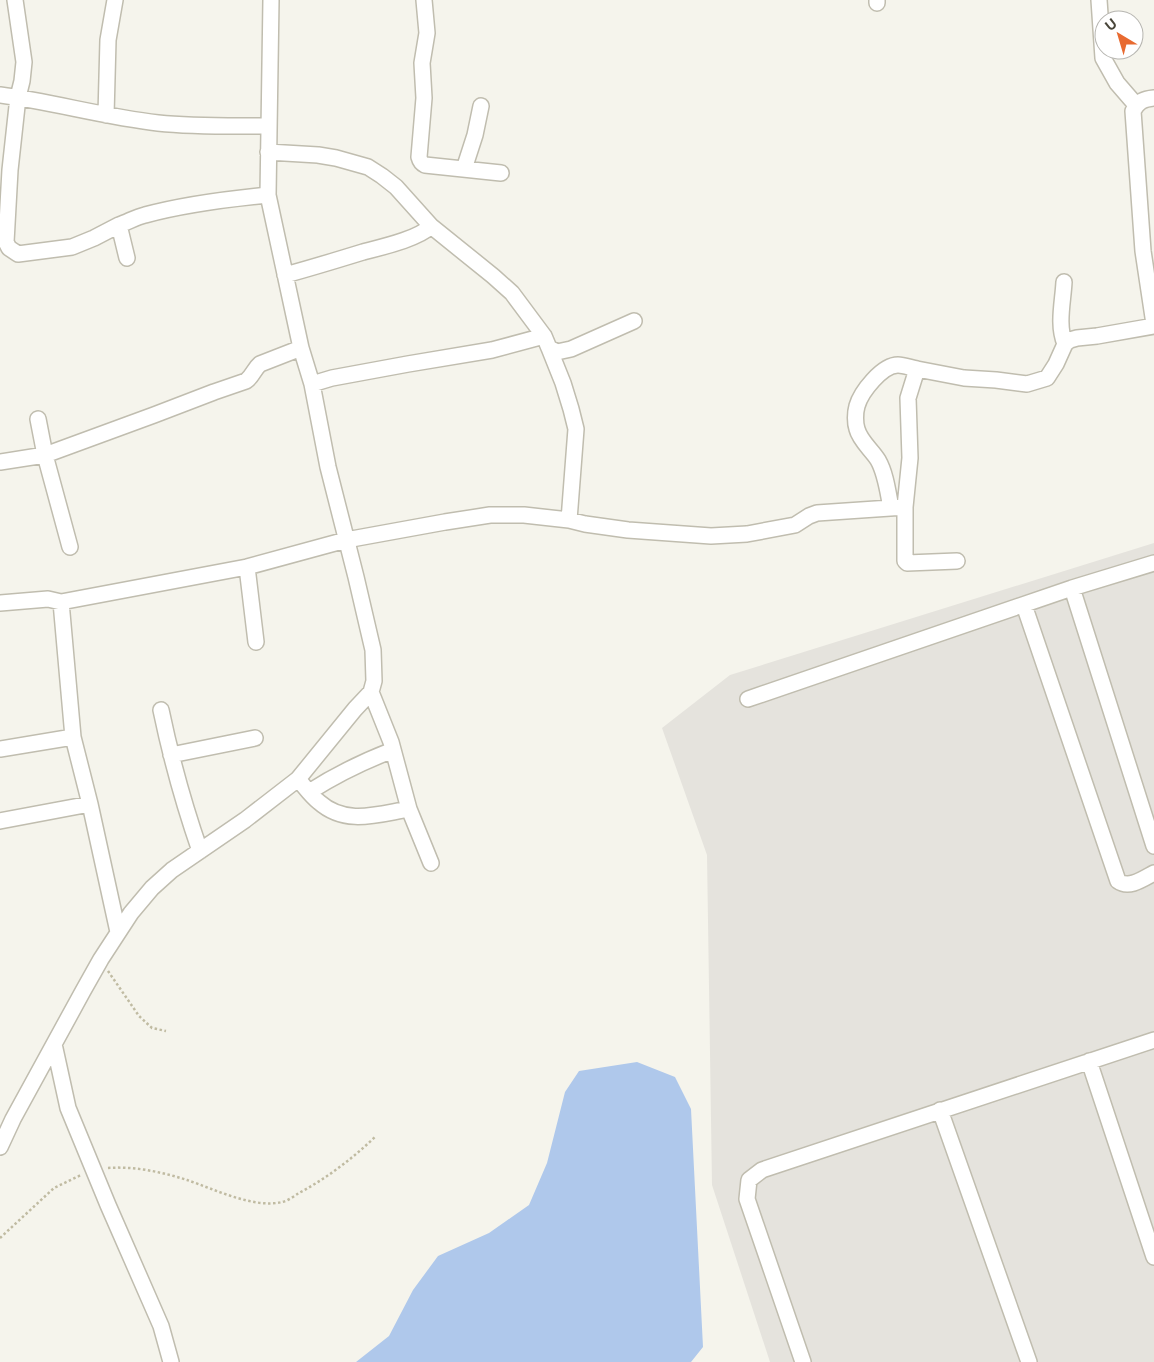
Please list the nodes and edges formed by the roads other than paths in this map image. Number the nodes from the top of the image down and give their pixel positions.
1 (15, 0) edge
2 (115, 0) edge
3 (271, 0) edge
4 (424, 0) edge
5 (1099, 0) edge
6 (0, 95) edge
7 (18, 98) junction
8 (1154, 98) edge
9 (1136, 105) junction
10 (481, 106) dead end
11 (106, 115) junction
12 (269, 126) junction
13 (268, 152) junction
14 (464, 168) junction
15 (501, 173) dead end
16 (268, 195) junction
17 (119, 225) junction
18 (431, 226) junction
19 (1149, 250) edge
20 (127, 258) dead end
21 (285, 275) junction
22 (1064, 282) dead end
23 (634, 321) dead end
24 (1154, 325) edge
25 (546, 342) junction
26 (1065, 344) junction
27 (300, 348) junction
28 (917, 369) junction
29 (312, 384) junction
30 (38, 419) dead end
31 (45, 455) junction
32 (0, 462) edge
33 (898, 508) junction
34 (569, 520) junction
35 (346, 540) junction
36 (70, 546) dead end
37 (957, 561) dead end
38 (1154, 563) edge
39 (247, 567) junction
40 (1072, 588) junction
41 (61, 602) junction
42 (0, 603) edge
43 (1024, 605) junction
44 (256, 642) dead end
45 (371, 692) junction
46 (748, 699) dead end
47 (161, 710) dead end
48 (73, 737) junction
49 (255, 738) dead end
50 (0, 749) edge
51 (393, 750) junction
52 (171, 755) junction
53 (298, 779) junction
54 (309, 792) junction
55 (90, 804) junction
56 (409, 809) junction
57 (0, 821) edge
58 (1154, 846) edge
59 (200, 851) junction
60 (431, 863) dead end
61 (1154, 873) edge
62 (118, 932) junction
63 (1154, 1040) edge
64 (54, 1044) junction
65 (1089, 1061) junction
66 (940, 1110) junction
67 (0, 1147) edge
68 (1154, 1257) edge
69 (171, 1362) edge
70 (803, 1362) edge
71 (1029, 1362) edge

1 - 7 street
2 - 11 street
3 - 12 street
4 - 14 street
5 - 9 street
6 - 7 street
7 - 11 street
7 - 17 street
8 - 9 street
9 - 19 street
10 - 14 street
11 - 12 street
12 - 13 street
13 - 16 street
13 - 18 street
14 - 15 street
16 - 17 street
16 - 21 street
17 - 20 street
18 - 21 street
18 - 25 street
19 - 24 street
21 - 27 street
22 - 26 street
23 - 25 street
24 - 26 street
25 - 29 street
25 - 34 street
26 - 28 street
27 - 29 street
27 - 31 street
28 - 33 street
28 - 33 street
29 - 35 street
30 - 31 street
31 - 32 street
31 - 36 street
33 - 34 street
33 - 37 street
34 - 35 street
35 - 39 street
35 - 45 street
38 - 40 street
39 - 41 street
39 - 44 street
40 - 43 street
40 - 58 street
41 - 42 street
41 - 48 street
43 - 46 street
43 - 61 street
45 - 51 street
45 - 53 street
47 - 52 street
48 - 50 street
48 - 55 street
49 - 52 street
51 - 54 street
51 - 56 street
52 - 59 street
53 - 54 street
53 - 59 street
54 - 56 street
55 - 57 street
55 - 62 street
56 - 60 street
59 - 62 street
62 - 64 street
63 - 65 street
64 - 67 street
64 - 69 street
65 - 66 street
65 - 68 street
66 - 70 street
66 - 71 street

